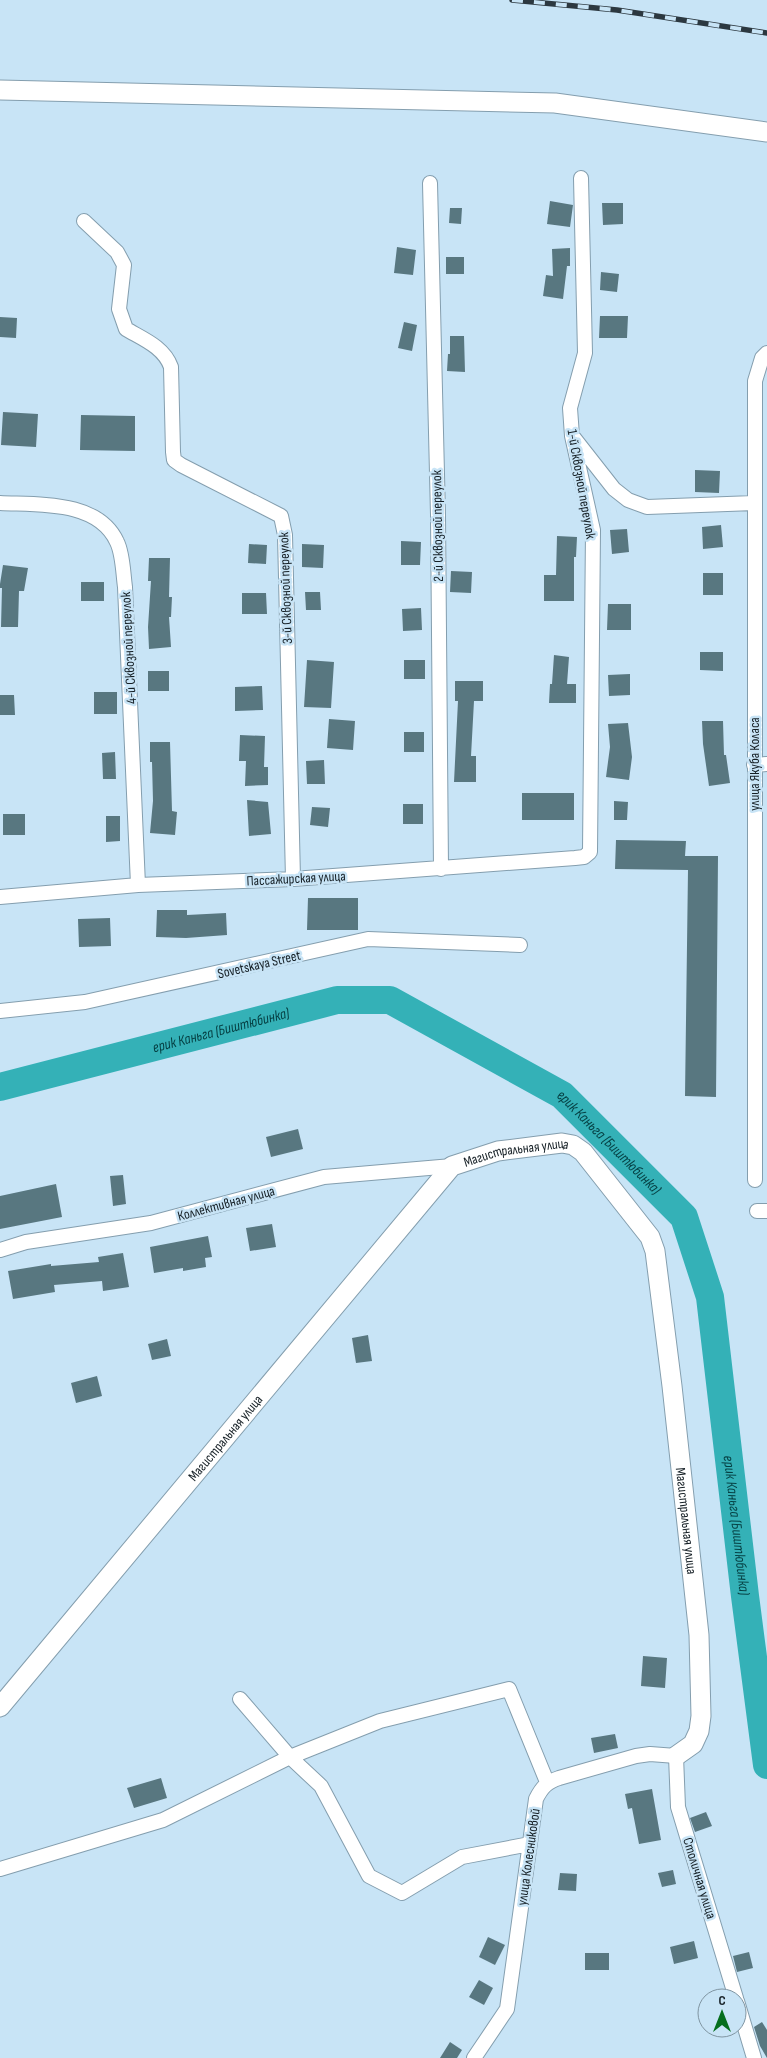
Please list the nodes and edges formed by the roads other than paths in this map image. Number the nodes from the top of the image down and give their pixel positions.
1 (0, 90) edge
2 (767, 132) edge
3 (581, 178) dead end
4 (430, 183) dead end
5 (84, 221) dead end
6 (767, 353) edge
7 (572, 436) junction
8 (0, 503) edge
9 (754, 503) junction
10 (761, 765) edge
11 (590, 852) joint
12 (441, 869) junction
13 (293, 879) junction
14 (138, 885) junction
15 (0, 896) edge
16 (520, 945) dead end
17 (0, 1011) edge
18 (452, 1166) junction
19 (755, 1180) dead end
20 (0, 1250) edge
21 (240, 1699) dead end
22 (0, 1707) edge
23 (676, 1756) junction
24 (290, 1757) junction
25 (547, 1782) junction
26 (530, 1844) junction
27 (0, 1868) edge
28 (734, 1988) edge
29 (747, 2034) edge
30 (474, 2058) edge
31 (754, 2058) edge

1 - 2 street
3 - 7 street, 1-й Сквозной переулок
4 - 12 street, 2-й Сквозной переулок
5 - 13 street, 3-й Сквозной переулок
6 - 9 street, улица Якуба Коласа
7 - 9 street
7 - 11 street, 1-й Сквозной переулок
8 - 14 street, 4-й Сквозной переулок
9 - 10 street, улица Якуба Коласа
10 - 19 street, улица Якуба Коласа
11 - 12 street, Пассажирская улица
12 - 13 street, Пассажирская улица
13 - 14 street, Пассажирская улица
14 - 15 street, Пассажирская улица
16 - 17 street, Sovetskaya Street
18 - 20 street, Коллективная улица
18 - 22 street, Магистральная улица
18 - 23 street, Магистральная улица
21 - 24 street
23 - 25 street
23 - 28 street, Столичная улица
24 - 25 street
24 - 26 street
24 - 27 street
25 - 26 street, улица Колесниковой
26 - 30 street, улица Колесниковой
29 - 31 street, Столичная улица

